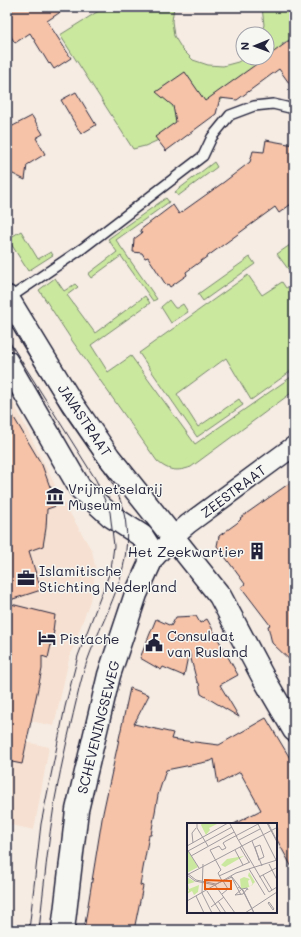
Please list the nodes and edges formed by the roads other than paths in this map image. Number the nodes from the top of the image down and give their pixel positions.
1 (294, 109) edge
2 (10, 308) edge
3 (7, 362) edge
4 (294, 446) edge
5 (173, 537) junction
6 (150, 563) junction
7 (294, 730) edge
8 (63, 930) edge

1 - 2 lane
2 - 5 street, JAVASTRAAT
3 - 6 street
4 - 5 street, ZEESTRAAT
5 - 6 street, SCHEVENINGSEWEG
5 - 7 street, JAVASTRAAT
6 - 8 street, SCHEVENINGSEWEG

